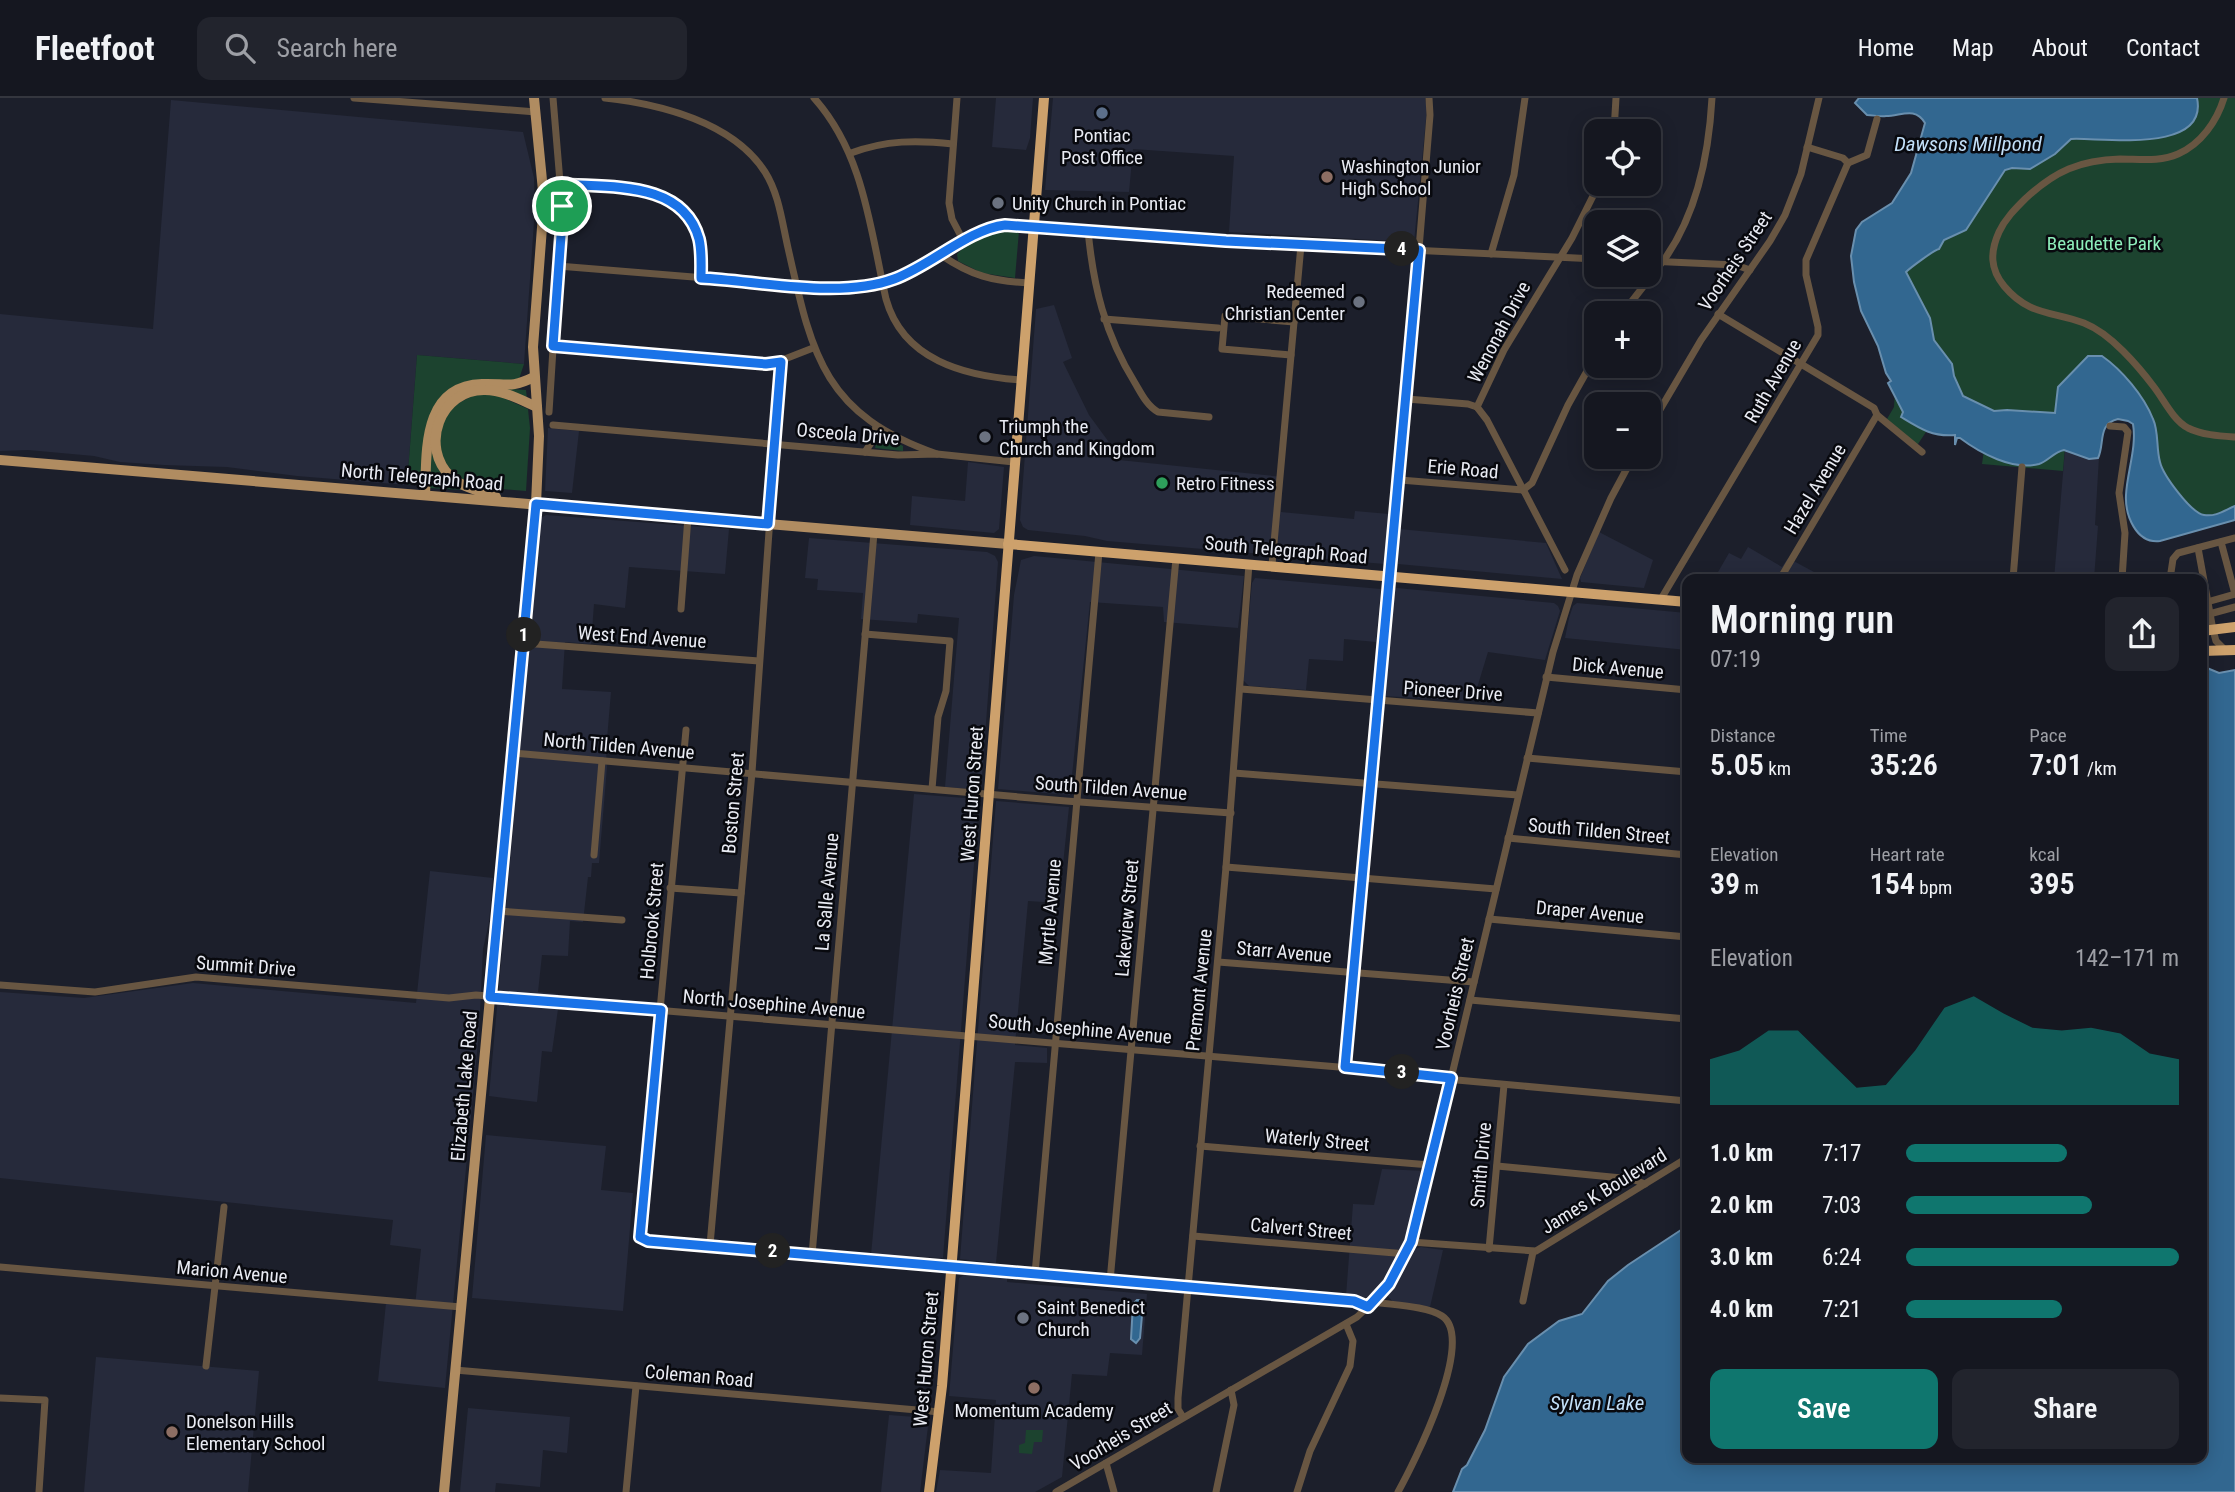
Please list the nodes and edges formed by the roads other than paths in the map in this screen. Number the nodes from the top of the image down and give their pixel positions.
1 (354, 98) edge
2 (534, 98) edge
3 (553, 98) edge
4 (605, 98) edge
5 (814, 98) edge
6 (957, 98) edge
7 (1044, 98) edge
8 (1429, 98) edge
9 (1525, 98) edge
10 (1616, 98) edge
11 (1712, 98) edge
12 (1819, 98) edge
13 (2224, 98) edge
14 (636, 100) edge
15 (536, 112) junction
16 (1615, 119) edge
17 (1877, 119) dead end
18 (953, 144) junction
19 (1807, 147) junction
20 (850, 153) junction
21 (1848, 163) junction
22 (561, 184) junction
23 (1593, 196) edge
24 (1033, 226) junction
25 (1088, 230) junction
26 (964, 242) junction
27 (1301, 245) junction
28 (1419, 250) junction
29 (1491, 254) junction
30 (941, 255) junction
31 (1560, 257) junction
32 (1584, 258) edge
33 (1662, 262) junction
34 (558, 265) junction
35 (1750, 270) junction
36 (701, 278) junction
37 (883, 283) junction
38 (1029, 284) junction
39 (796, 285) junction
40 (1632, 301) edge
41 (1718, 314) junction
42 (1104, 318) junction
43 (1294, 322) junction
44 (1218, 328) dead end
45 (553, 346) junction
46 (813, 348) junction
47 (1291, 355) junction
48 (781, 362) junction
49 (1801, 364) junction
50 (1584, 376) edge
51 (534, 377) junction
52 (1021, 380) junction
53 (1407, 398) junction
54 (537, 407) junction
55 (1477, 407) junction
56 (1661, 408) edge
57 (549, 412) dead end
58 (1877, 415) junction
59 (1209, 417) dead end
60 (553, 425) dead end
61 (876, 426) junction
62 (2110, 426) dead end
63 (2235, 437) edge
64 (774, 444) junction
65 (865, 452) junction
66 (1922, 452) dead end
67 (937, 454) junction
68 (0, 460) edge
69 (1014, 462) junction
70 (2022, 467) dead end
71 (1627, 469) edge
72 (1400, 480) junction
73 (1523, 491) junction
74 (425, 495) junction
75 (510, 502) junction
76 (536, 504) junction
77 (688, 517) junction
78 (768, 524) junction
79 (874, 533) junction
80 (2235, 538) edge
81 (2221, 542) junction
82 (1008, 544) junction
83 (2198, 548) junction
84 (1099, 552) junction
85 (1176, 558) junction
86 (1249, 564) junction
87 (1272, 565) junction
88 (1565, 570) dead end
89 (1783, 574) edge
90 (2013, 574) edge
91 (2122, 574) edge
92 (2171, 574) edge
93 (2202, 574) edge
94 (1390, 576) junction
95 (1572, 592) junction
96 (2235, 594) edge
97 (1661, 599) junction
98 (1682, 601) edge
99 (2207, 602) edge
100 (2235, 607) edge
101 (681, 609) dead end
102 (2207, 615) edge
103 (2235, 627) edge
104 (2207, 630) edge
105 (865, 634) junction
106 (523, 643) junction
107 (2230, 650) edge
108 (2207, 651) edge
109 (759, 661) junction
110 (1546, 677) junction
111 (1241, 689) junction
112 (1682, 690) edge
113 (1378, 701) junction
114 (1538, 713) junction
115 (686, 730) dead end
116 (513, 753) junction
117 (1527, 758) junction
118 (602, 761) junction
119 (683, 767) junction
120 (752, 772) junction
121 (1682, 772) edge
122 (1234, 773) junction
123 (853, 781) junction
124 (1371, 783) junction
125 (932, 789) junction
126 (990, 794) junction
127 (1518, 795) junction
128 (1076, 802) junction
129 (1153, 807) junction
130 (1231, 813) junction
131 (1508, 838) junction
132 (594, 855) dead end
133 (1682, 855) edge
134 (1226, 867) junction
135 (1362, 877) junction
136 (670, 888) junction
137 (1496, 889) junction
138 (741, 893) junction
139 (498, 911) junction
140 (1489, 919) junction
141 (622, 920) dead end
142 (1682, 937) edge
143 (1218, 962) junction
144 (1354, 973) junction
145 (1474, 982) junction
146 (0, 985) edge
147 (490, 997) junction
148 (1470, 1000) junction
149 (661, 1010) junction
150 (730, 1016) junction
151 (1682, 1019) edge
152 (832, 1025) junction
153 (971, 1035) junction
154 (1054, 1042) junction
155 (1130, 1049) junction
156 (1207, 1055) junction
157 (1345, 1067) junction
158 (1451, 1078) junction
159 (1504, 1085) junction
160 (1682, 1101) edge
161 (1200, 1146) junction
162 (1682, 1161) edge
163 (1430, 1165) junction
164 (1497, 1166) junction
165 (1645, 1184) junction
166 (224, 1208) dead end
167 (1192, 1236) junction
168 (1411, 1242) junction
169 (710, 1245) junction
170 (1489, 1249) junction
171 (1533, 1252) junction
172 (1407, 1254) junction
173 (812, 1255) junction
174 (0, 1267) edge
175 (951, 1268) junction
176 (1035, 1274) junction
177 (1110, 1281) junction
178 (215, 1286) junction
179 (1188, 1288) junction
180 (1523, 1301) dead end
181 (1371, 1305) junction
182 (461, 1307) junction
183 (1346, 1324) junction
184 (206, 1367) dead end
185 (455, 1370) junction
186 (636, 1386) junction
187 (1231, 1390) junction
188 (0, 1398) edge
189 (940, 1412) junction
190 (1183, 1417) junction
191 (1106, 1463) junction
192 (39, 1492) edge
193 (444, 1492) edge
194 (625, 1492) edge
195 (929, 1492) edge
196 (1056, 1492) edge
197 (1114, 1492) edge
198 (1216, 1492) edge
199 (1297, 1492) edge
200 (1398, 1492) edge

1 - 15 street
2 - 15 main road, Elizabeth Lake Road
3 - 22 street
4 - 14 street
5 - 20 street
6 - 18 street
7 - 24 highway, West Huron Street
8 - 28 street
9 - 29 street
10 - 16 street
11 - 33 street
12 - 19 street, Voorheis Street
13 - 63 street
14 - 39 street
15 - 51 main road, Elizabeth Lake Road
17 - 21 street
18 - 20 street
18 - 26 street
19 - 21 street
19 - 35 street, Voorheis Street
20 - 37 street
21 - 49 street, Ruth Avenue
22 - 34 street
22 - 36 street
23 - 31 street, Wenonah Drive
24 - 25 street
24 - 26 street
24 - 38 highway, West Huron Street
25 - 27 street
25 - 42 street
26 - 30 street
27 - 28 street
27 - 43 street
28 - 29 street
28 - 53 street
29 - 31 street
30 - 37 street
30 - 38 street
31 - 32 street
31 - 55 street, Wenonah Drive
33 - 35 street
33 - 40 street
34 - 36 street
34 - 45 street
35 - 41 street, Voorheis Street
36 - 39 street
37 - 39 street
37 - 52 street
38 - 52 highway, West Huron Street
39 - 46 street
41 - 49 street
41 - 56 street, Voorheis Street
42 - 44 street
42 - 59 street
43 - 47 street
43 - 47 street
45 - 48 street
45 - 57 street
46 - 48 street
46 - 61 street
47 - 87 street
48 - 64 street, Boston Street
49 - 58 street
49 - 97 street, Ruth Avenue
50 - 73 street
51 - 54 main road, Elizabeth Lake Road
51 - 74 main road
52 - 69 highway, West Huron Street
53 - 55 street
53 - 72 street
54 - 75 main road
54 - 76 main road, Elizabeth Lake Road
55 - 73 street, Wenonah Drive
58 - 66 street
58 - 89 street, Hazel Avenue
60 - 64 street, Osceola Drive
61 - 65 street
61 - 67 street
62 - 91 street
64 - 65 street, Osceola Drive
64 - 78 street, Boston Street
65 - 67 street, Osceola Drive
67 - 69 street, Osceola Drive
68 - 74 main road, North Telegraph Road
69 - 82 highway, West Huron Street
70 - 90 street
71 - 95 street, Voorheis Street
72 - 73 street, Erie Road
72 - 94 street
73 - 88 street, Wenonah Drive
74 - 75 main road, North Telegraph Road
75 - 76 main road, North Telegraph Road
76 - 77 main road, North Telegraph Road
76 - 106 main road, Elizabeth Lake Road
77 - 78 main road, North Telegraph Road
77 - 101 street
78 - 79 main road, North Telegraph Road
78 - 109 street, Boston Street
79 - 82 main road, North Telegraph Road
79 - 105 street, La Salle Avenue
80 - 81 street
81 - 83 street
81 - 96 street
82 - 84 highway, South Telegraph Road
82 - 126 highway, West Huron Street
83 - 92 street
83 - 93 street
84 - 85 highway, South Telegraph Road
84 - 128 street, Myrtle Avenue
85 - 86 highway, South Telegraph Road
85 - 129 street, Lakeview Street
86 - 87 highway, South Telegraph Road
86 - 111 street, Premont Avenue
87 - 94 highway, South Telegraph Road
94 - 95 highway, South Telegraph Road
94 - 113 street
95 - 97 highway, South Telegraph Road
95 - 110 street, Voorheis Street
96 - 99 street
97 - 98 highway, South Telegraph Road
100 - 102 street
103 - 104 highway
104 - 107 street
105 - 123 street, La Salle Avenue
105 - 125 street
106 - 109 street, West End Avenue
106 - 116 main road, Elizabeth Lake Road
107 - 108 highway
109 - 120 street, Boston Street
110 - 112 street, Dick Avenue
110 - 114 street, Voorheis Street
111 - 113 street, Pioneer Drive
111 - 122 street, Premont Avenue
113 - 114 street, Pioneer Drive
113 - 124 street
114 - 117 street, Voorheis Street
115 - 119 street, Holbrook Street
116 - 118 street, North Tilden Avenue
116 - 139 main road, Elizabeth Lake Road
117 - 121 street
117 - 127 street, Voorheis Street
118 - 119 street, North Tilden Avenue
118 - 132 street
119 - 120 street, North Tilden Avenue
119 - 136 street, Holbrook Street
120 - 123 street, North Tilden Avenue
120 - 138 street, Boston Street
122 - 124 street
122 - 130 street, Premont Avenue
123 - 125 street, North Tilden Avenue
123 - 152 street, La Salle Avenue
124 - 127 street
124 - 135 street
125 - 126 street, North Tilden Avenue
126 - 128 street, South Tilden Avenue
126 - 153 highway, West Huron Street
127 - 131 street, Voorheis Street
128 - 129 street, South Tilden Avenue
128 - 154 street, Myrtle Avenue
129 - 130 street, South Tilden Avenue
129 - 155 street, Lakeview Street
130 - 134 street, Premont Avenue
131 - 133 street, South Tilden Street
131 - 137 street, Voorheis Street
134 - 135 street
134 - 143 street, Premont Avenue
135 - 137 street
135 - 144 street
136 - 138 street
136 - 149 street, Holbrook Street
137 - 140 street, Voorheis Street
138 - 150 street, Boston Street
139 - 141 street
139 - 147 main road, Elizabeth Lake Road
140 - 142 street, Draper Avenue
140 - 145 street, Voorheis Street
143 - 144 street, Starr Avenue
143 - 156 street, Premont Avenue
144 - 145 street, Starr Avenue
144 - 157 street
145 - 148 street, Voorheis Street
146 - 147 street, Summit Drive
147 - 149 street, North Josephine Avenue
147 - 182 main road, Elizabeth Lake Road
148 - 151 street
148 - 158 street, Voorheis Street
149 - 150 street, North Josephine Avenue
149 - 169 street, Holbrook Street
150 - 152 street, North Josephine Avenue
150 - 169 street, Boston Street
152 - 153 street, North Josephine Avenue
152 - 173 street, La Salle Avenue
153 - 154 street, South Josephine Avenue
153 - 175 highway, West Huron Street
154 - 155 street, South Josephine Avenue
154 - 176 street, Myrtle Avenue
155 - 156 street, South Josephine Avenue
155 - 177 street, Lakeview Street
156 - 157 street, South Josephine Avenue
156 - 161 street, Premont Avenue
157 - 158 street, South Josephine Avenue
158 - 159 street, South Josephine Avenue
158 - 163 street, Voorheis Street
159 - 160 street, South Josephine Avenue
159 - 164 street, Smith Drive
161 - 163 street, Waterly Street
161 - 167 street, Premont Avenue
162 - 165 street, James K Boulevard
163 - 168 street, Voorheis Street
164 - 165 street
164 - 170 street, Smith Drive
165 - 171 street, James K Boulevard
166 - 178 street
167 - 172 street, Calvert Street
167 - 179 street, Premont Avenue
168 - 170 street, James K Boulevard
168 - 172 street, Voorheis Street
169 - 173 street
170 - 171 street, James K Boulevard
171 - 180 street
172 - 181 street, Voorheis Street
173 - 175 street
174 - 178 street, Marion Avenue
175 - 176 street
175 - 189 highway, West Huron Street
176 - 177 street
177 - 179 street
178 - 182 street, Marion Avenue
178 - 184 street
179 - 181 street
179 - 190 street, Premont Avenue
181 - 183 street, Voorheis Street
181 - 200 street
182 - 185 main road, Elizabeth Lake Road
183 - 187 street, Voorheis Street
183 - 199 street
185 - 186 street, Coleman Road
185 - 193 main road, Elizabeth Lake Road
186 - 189 street, Coleman Road
186 - 194 street
187 - 190 street, Voorheis Street
187 - 198 street
188 - 192 street
189 - 195 highway, West Huron Street
190 - 191 street, Voorheis Street
191 - 196 street, Voorheis Street
191 - 197 street

